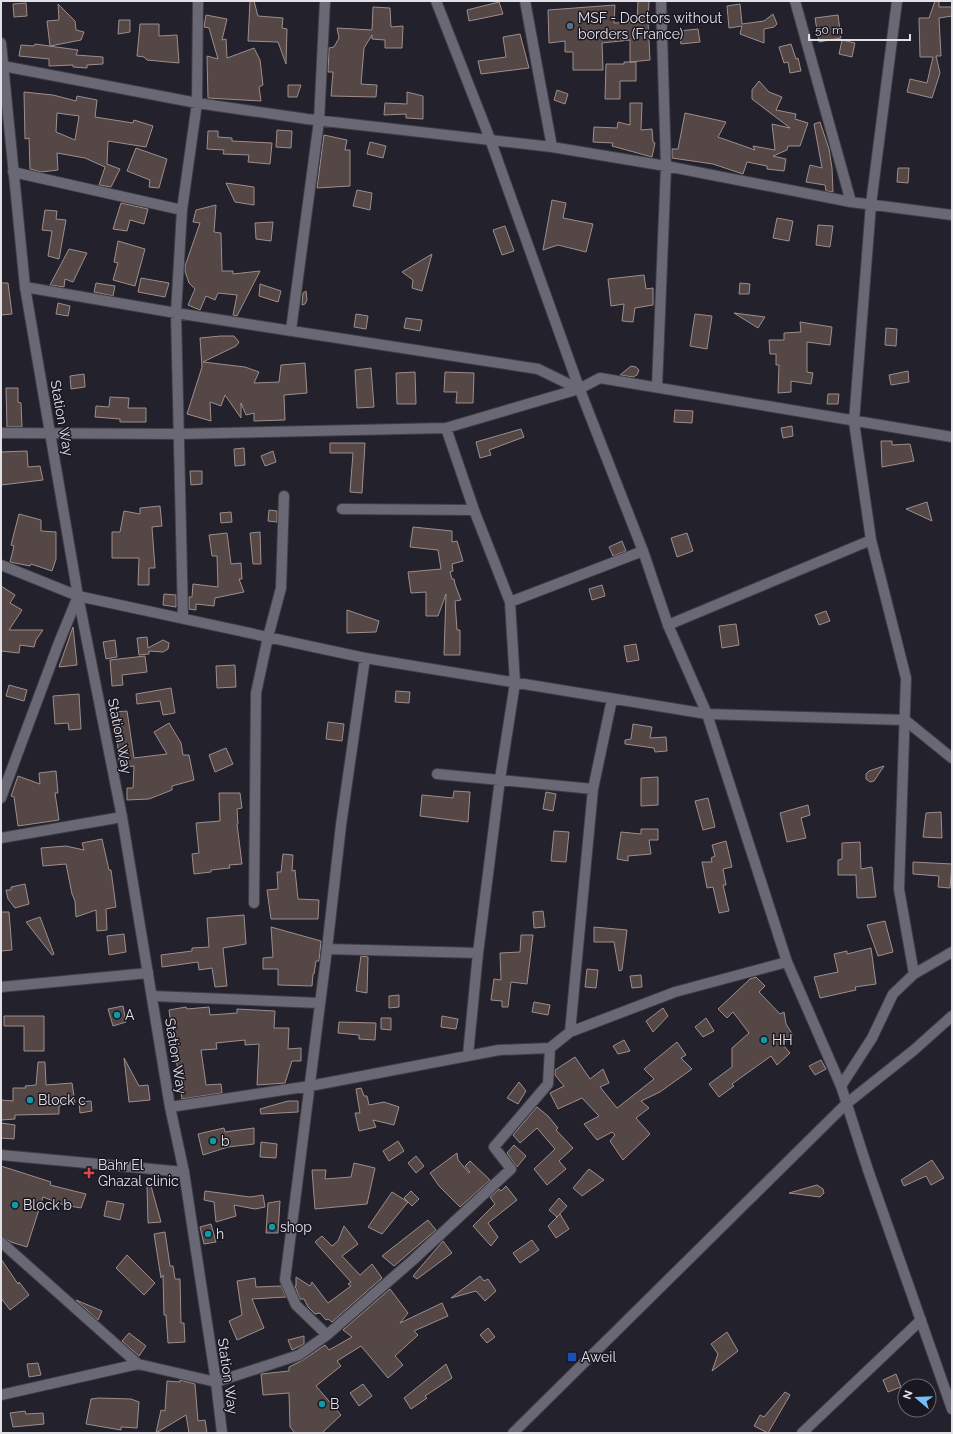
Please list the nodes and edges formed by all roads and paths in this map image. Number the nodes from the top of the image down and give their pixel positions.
1 (198, 1) edge
2 (326, 1) edge
3 (436, 1) edge
4 (525, 1) edge
5 (661, 1) edge
6 (795, 1) edge
7 (897, 1) edge
8 (1, 44) edge
9 (3, 66) junction
10 (197, 103) junction
11 (319, 121) junction
12 (490, 139) junction
13 (552, 147) junction
14 (666, 166) junction
15 (13, 172) junction
16 (851, 202) junction
17 (871, 204) junction
18 (182, 210) junction
19 (952, 214) edge
20 (25, 287) junction
21 (176, 313) junction
22 (291, 330) junction
23 (657, 387) junction
24 (579, 389) junction
25 (854, 422) junction
26 (446, 428) junction
27 (1, 433) edge
28 (50, 434) junction
29 (179, 434) junction
30 (952, 437) edge
31 (284, 496) dead end
32 (342, 509) dead end
33 (474, 510) junction
34 (871, 540) junction
35 (643, 551) junction
36 (1, 566) edge
37 (78, 596) junction
38 (510, 602) junction
39 (183, 617) junction
40 (668, 625) junction
41 (268, 637) junction
42 (365, 658) junction
43 (514, 683) junction
44 (612, 699) junction
45 (708, 714) junction
46 (905, 720) junction
47 (952, 758) edge
48 (437, 774) dead end
49 (500, 779) junction
50 (593, 789) junction
51 (1, 798) edge
52 (122, 817) junction
53 (1, 838) edge
54 (254, 903) dead end
55 (327, 949) junction
56 (952, 952) edge
57 (478, 953) junction
58 (787, 962) junction
59 (148, 973) junction
60 (914, 974) junction
61 (1, 987) edge
62 (152, 996) junction
63 (320, 1003) junction
64 (952, 1016) edge
65 (570, 1032) junction
66 (550, 1048) junction
67 (468, 1056) junction
68 (310, 1086) junction
69 (841, 1086) junction
70 (846, 1104) junction
71 (170, 1107) junction
72 (1, 1155) edge
73 (184, 1172) junction
74 (1, 1242) edge
75 (921, 1320) junction
76 (327, 1335) junction
77 (138, 1364) junction
78 (216, 1382) junction
79 (1, 1395) edge
80 (952, 1409) edge
81 (222, 1433) edge
82 (513, 1433) edge
83 (802, 1433) edge

1 - 10 street
2 - 11 street
3 - 12 street
4 - 13 street
5 - 14 street
6 - 16 street
7 - 17 street
8 - 9 street, Station Way
9 - 10 street
9 - 15 street, Station Way
10 - 11 street
10 - 18 street
11 - 12 street
11 - 22 street
12 - 13 street
12 - 24 street
13 - 14 street
14 - 16 street
14 - 23 street
15 - 18 street
15 - 20 street, Station Way
16 - 17 street
17 - 19 street
17 - 25 street
18 - 21 street
20 - 21 street
20 - 28 street, Station Way
21 - 22 street
21 - 29 street
22 - 24 street
23 - 24 street
23 - 25 street
24 - 26 street
24 - 35 street
25 - 30 street
25 - 34 street
26 - 29 street
26 - 33 street
27 - 28 street
28 - 29 street
28 - 37 street, Station Way
29 - 39 street
31 - 41 street
32 - 33 street
33 - 38 street
34 - 40 street
34 - 46 street
35 - 38 street
35 - 40 street
36 - 37 street
37 - 39 street
37 - 51 street
37 - 52 street, Station Way
38 - 43 street
39 - 41 street
40 - 45 street
41 - 42 street
41 - 54 street
42 - 43 street
42 - 55 street
43 - 44 street
43 - 49 street
44 - 45 street
44 - 50 street
45 - 46 street
45 - 58 street
46 - 47 street
46 - 60 street
48 - 49 street
49 - 50 street
49 - 57 street
50 - 65 street
52 - 53 street
52 - 59 street, Station Way
55 - 57 street
55 - 63 street
56 - 60 street
57 - 67 street
58 - 65 street
58 - 69 street
59 - 61 street
59 - 62 street, Station Way
60 - 69 street
62 - 63 street
62 - 71 street, Station Way
63 - 68 street
64 - 70 street
65 - 66 street
66 - 67 street
66 - 76 street
67 - 68 street
68 - 71 street
68 - 76 street
69 - 70 street
70 - 75 street
70 - 82 street
71 - 73 street, Station Way
72 - 73 street
73 - 78 street, Station Way
74 - 77 street
75 - 80 street
75 - 83 street
76 - 78 street
77 - 78 street
77 - 79 street
78 - 81 street, Station Way

